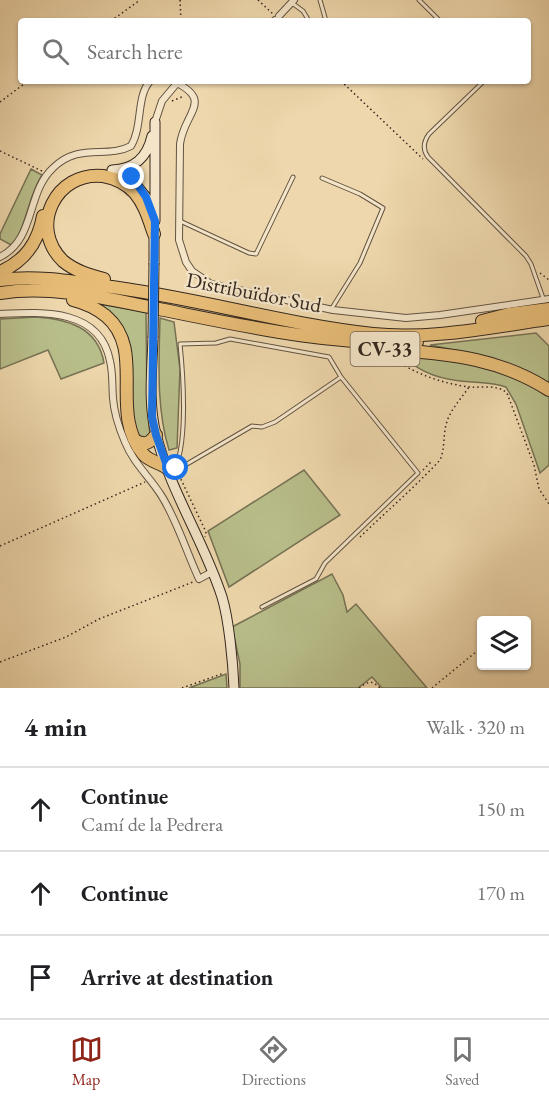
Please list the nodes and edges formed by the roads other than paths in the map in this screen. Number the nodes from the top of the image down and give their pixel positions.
1 (320, 0) edge
2 (419, 0) edge
3 (293, 1) edge
4 (276, 18) edge
5 (307, 18) edge
6 (325, 18) edge
7 (437, 18) edge
8 (147, 84) edge
9 (175, 84) edge
10 (179, 84) edge
11 (481, 84) edge
12 (155, 122) junction
13 (135, 164) junction
14 (112, 170) junction
15 (156, 172) junction
16 (293, 177) dead end
17 (322, 178) dead end
18 (76, 180) junction
19 (134, 182) junction
20 (179, 221) junction
21 (153, 227) junction
22 (0, 257) edge
23 (0, 272) edge
24 (0, 280) edge
25 (130, 289) junction
26 (0, 295) edge
27 (547, 303) edge
28 (331, 310) junction
29 (0, 314) edge
30 (549, 319) edge
31 (215, 320) junction
32 (549, 326) edge
33 (393, 335) junction
34 (341, 377) junction
35 (549, 390) edge
36 (156, 435) junction
37 (136, 441) junction
38 (187, 464) dead end
39 (172, 472) junction
40 (212, 572) junction
41 (262, 607) dead end
42 (234, 688) edge

1 - 6 lane
2 - 7 lane
3 - 4 street
3 - 5 lane
8 - 22 street
9 - 12 street
10 - 20 street
11 - 27 lane
12 - 13 street
12 - 15 street
13 - 14 street
13 - 19 street
14 - 19 highway
14 - 23 highway
15 - 19 street
15 - 21 street
16 - 20 lane
17 - 28 lane
18 - 19 street
18 - 21 highway
18 - 25 highway
19 - 21 street
20 - 28 street
21 - 36 street, bridge
24 - 25 highway, Distribuïdor Sud / CV-33
25 - 33 highway, Distribuïdor Sud / CV-33
26 - 31 highway, Distribuïdor Sud / CV-33
26 - 37 highway
27 - 28 street
27 - 33 highway
29 - 40 street
30 - 33 highway, CV-33
31 - 32 highway
31 - 35 highway, CV-33
34 - 38 lane
34 - 39 lane
34 - 41 lane
36 - 37 highway
36 - 39 street
37 - 39 highway
39 - 40 street
40 - 42 street

